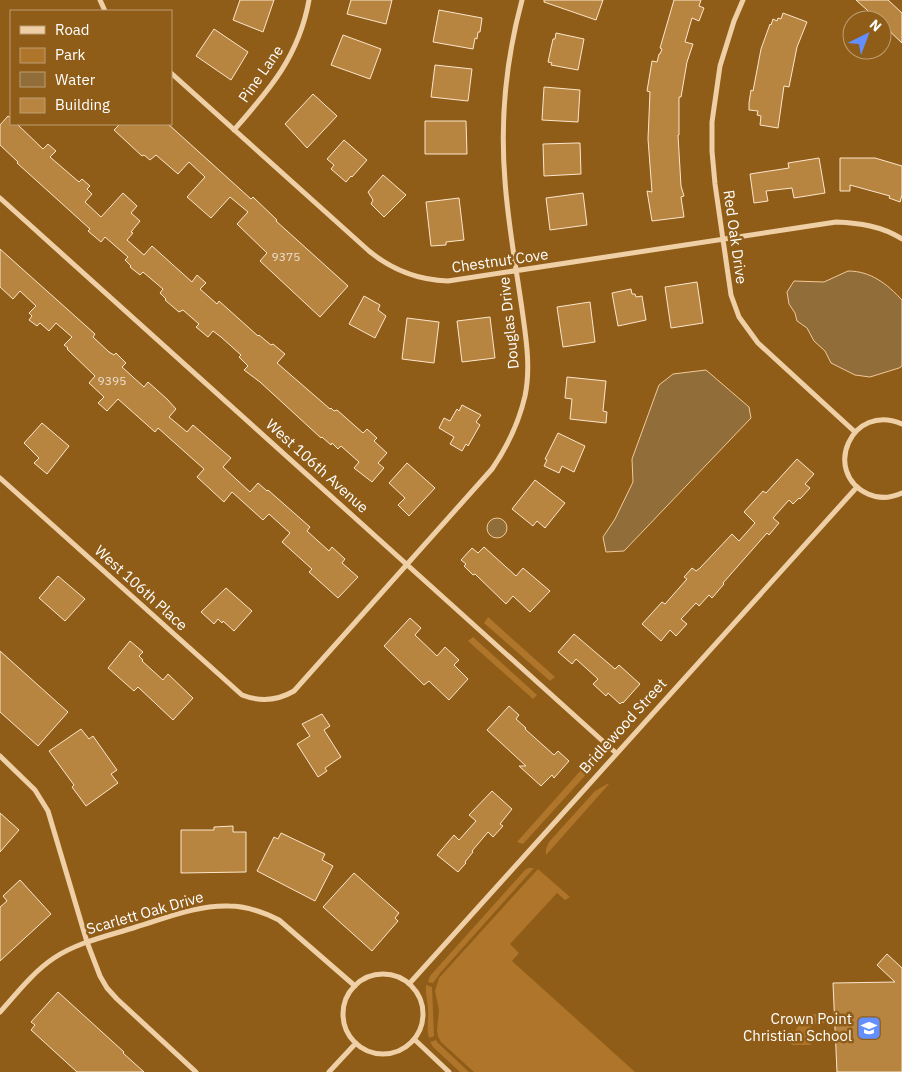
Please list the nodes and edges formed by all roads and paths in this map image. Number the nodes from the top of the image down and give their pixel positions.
1 (310, 0) edge
2 (522, 0) edge
3 (743, 0) edge
4 (172, 74) edge
5 (234, 130) junction
6 (0, 198) edge
7 (902, 239) edge
8 (723, 240) junction
9 (517, 271) junction
10 (902, 424) edge
11 (855, 432) junction
12 (0, 478) edge
13 (857, 487) junction
14 (902, 493) edge
15 (408, 564) junction
16 (273, 700) joint
17 (616, 753) junction
18 (0, 756) edge
19 (87, 942) junction
20 (409, 984) junction
21 (355, 986) junction
22 (0, 1012) edge
23 (414, 1039) junction
24 (356, 1043) junction
25 (196, 1072) edge
26 (329, 1072) edge
27 (449, 1072) edge

1 - 5 street, Pine Lane
2 - 9 street, Douglas Drive
3 - 8 street, Red Oak Drive
4 - 5 street, Chestnut Cove
5 - 9 street, Chestnut Cove
6 - 15 street, West 106th Avenue
7 - 8 street, Chestnut Cove
8 - 9 street, Chestnut Cove
8 - 11 street, Red Oak Drive
9 - 15 street, Douglas Drive
10 - 11 street
11 - 13 street
12 - 16 street, West 106th Place
13 - 14 street
13 - 17 street, Bridlewood Street
15 - 16 street, Douglas Drive
15 - 17 street, West 106th Avenue
17 - 20 street, Bridlewood Street
18 - 19 street
19 - 21 street, Scarlett Oak Drive
19 - 22 street, Scarlett Oak Drive
19 - 25 street
20 - 21 street
20 - 23 street
21 - 24 street
23 - 24 street
23 - 27 street
24 - 26 street

